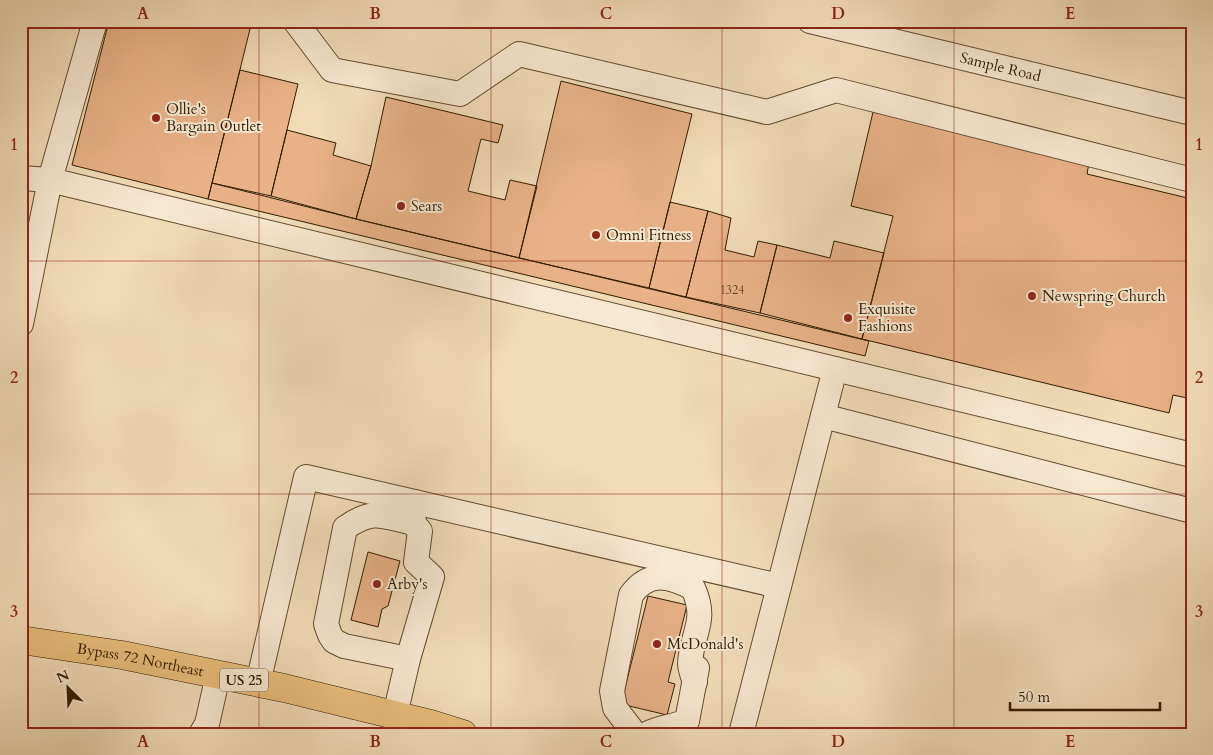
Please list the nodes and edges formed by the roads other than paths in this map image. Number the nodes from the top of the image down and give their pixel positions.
1 (94, 21) edge
2 (295, 21) edge
3 (810, 21) edge
4 (1192, 113) edge
5 (21, 178) edge
6 (50, 180) junction
7 (1192, 180) edge
8 (21, 324) edge
9 (835, 369) junction
10 (823, 416) junction
11 (1192, 455) edge
12 (1192, 511) edge
13 (414, 512) junction
14 (717, 572) junction
15 (779, 586) junction
16 (21, 640) edge
17 (408, 659) junction
18 (218, 675) junction
19 (695, 682) junction
20 (258, 683) junction
21 (395, 715) junction
22 (201, 734) edge
23 (463, 734) edge
24 (635, 734) edge
25 (647, 734) edge
26 (741, 734) edge

1 - 6 street
2 - 7 street
3 - 4 street, Sample Road
5 - 6 street
6 - 8 street
6 - 9 street
9 - 10 street
9 - 11 street
10 - 12 street
10 - 15 street
13 - 14 street
13 - 17 street
13 - 17 street
13 - 20 street
14 - 15 street
14 - 19 street
15 - 26 street
16 - 18 highway, Bypass 72 Northeast / US 25
17 - 21 street
18 - 20 highway, Bypass 72 Northeast / US 25
18 - 22 street
19 - 24 street
19 - 25 street
20 - 21 highway, Bypass 72 Northeast / US 25
21 - 23 highway, Bypass 72 Northeast / US 25

